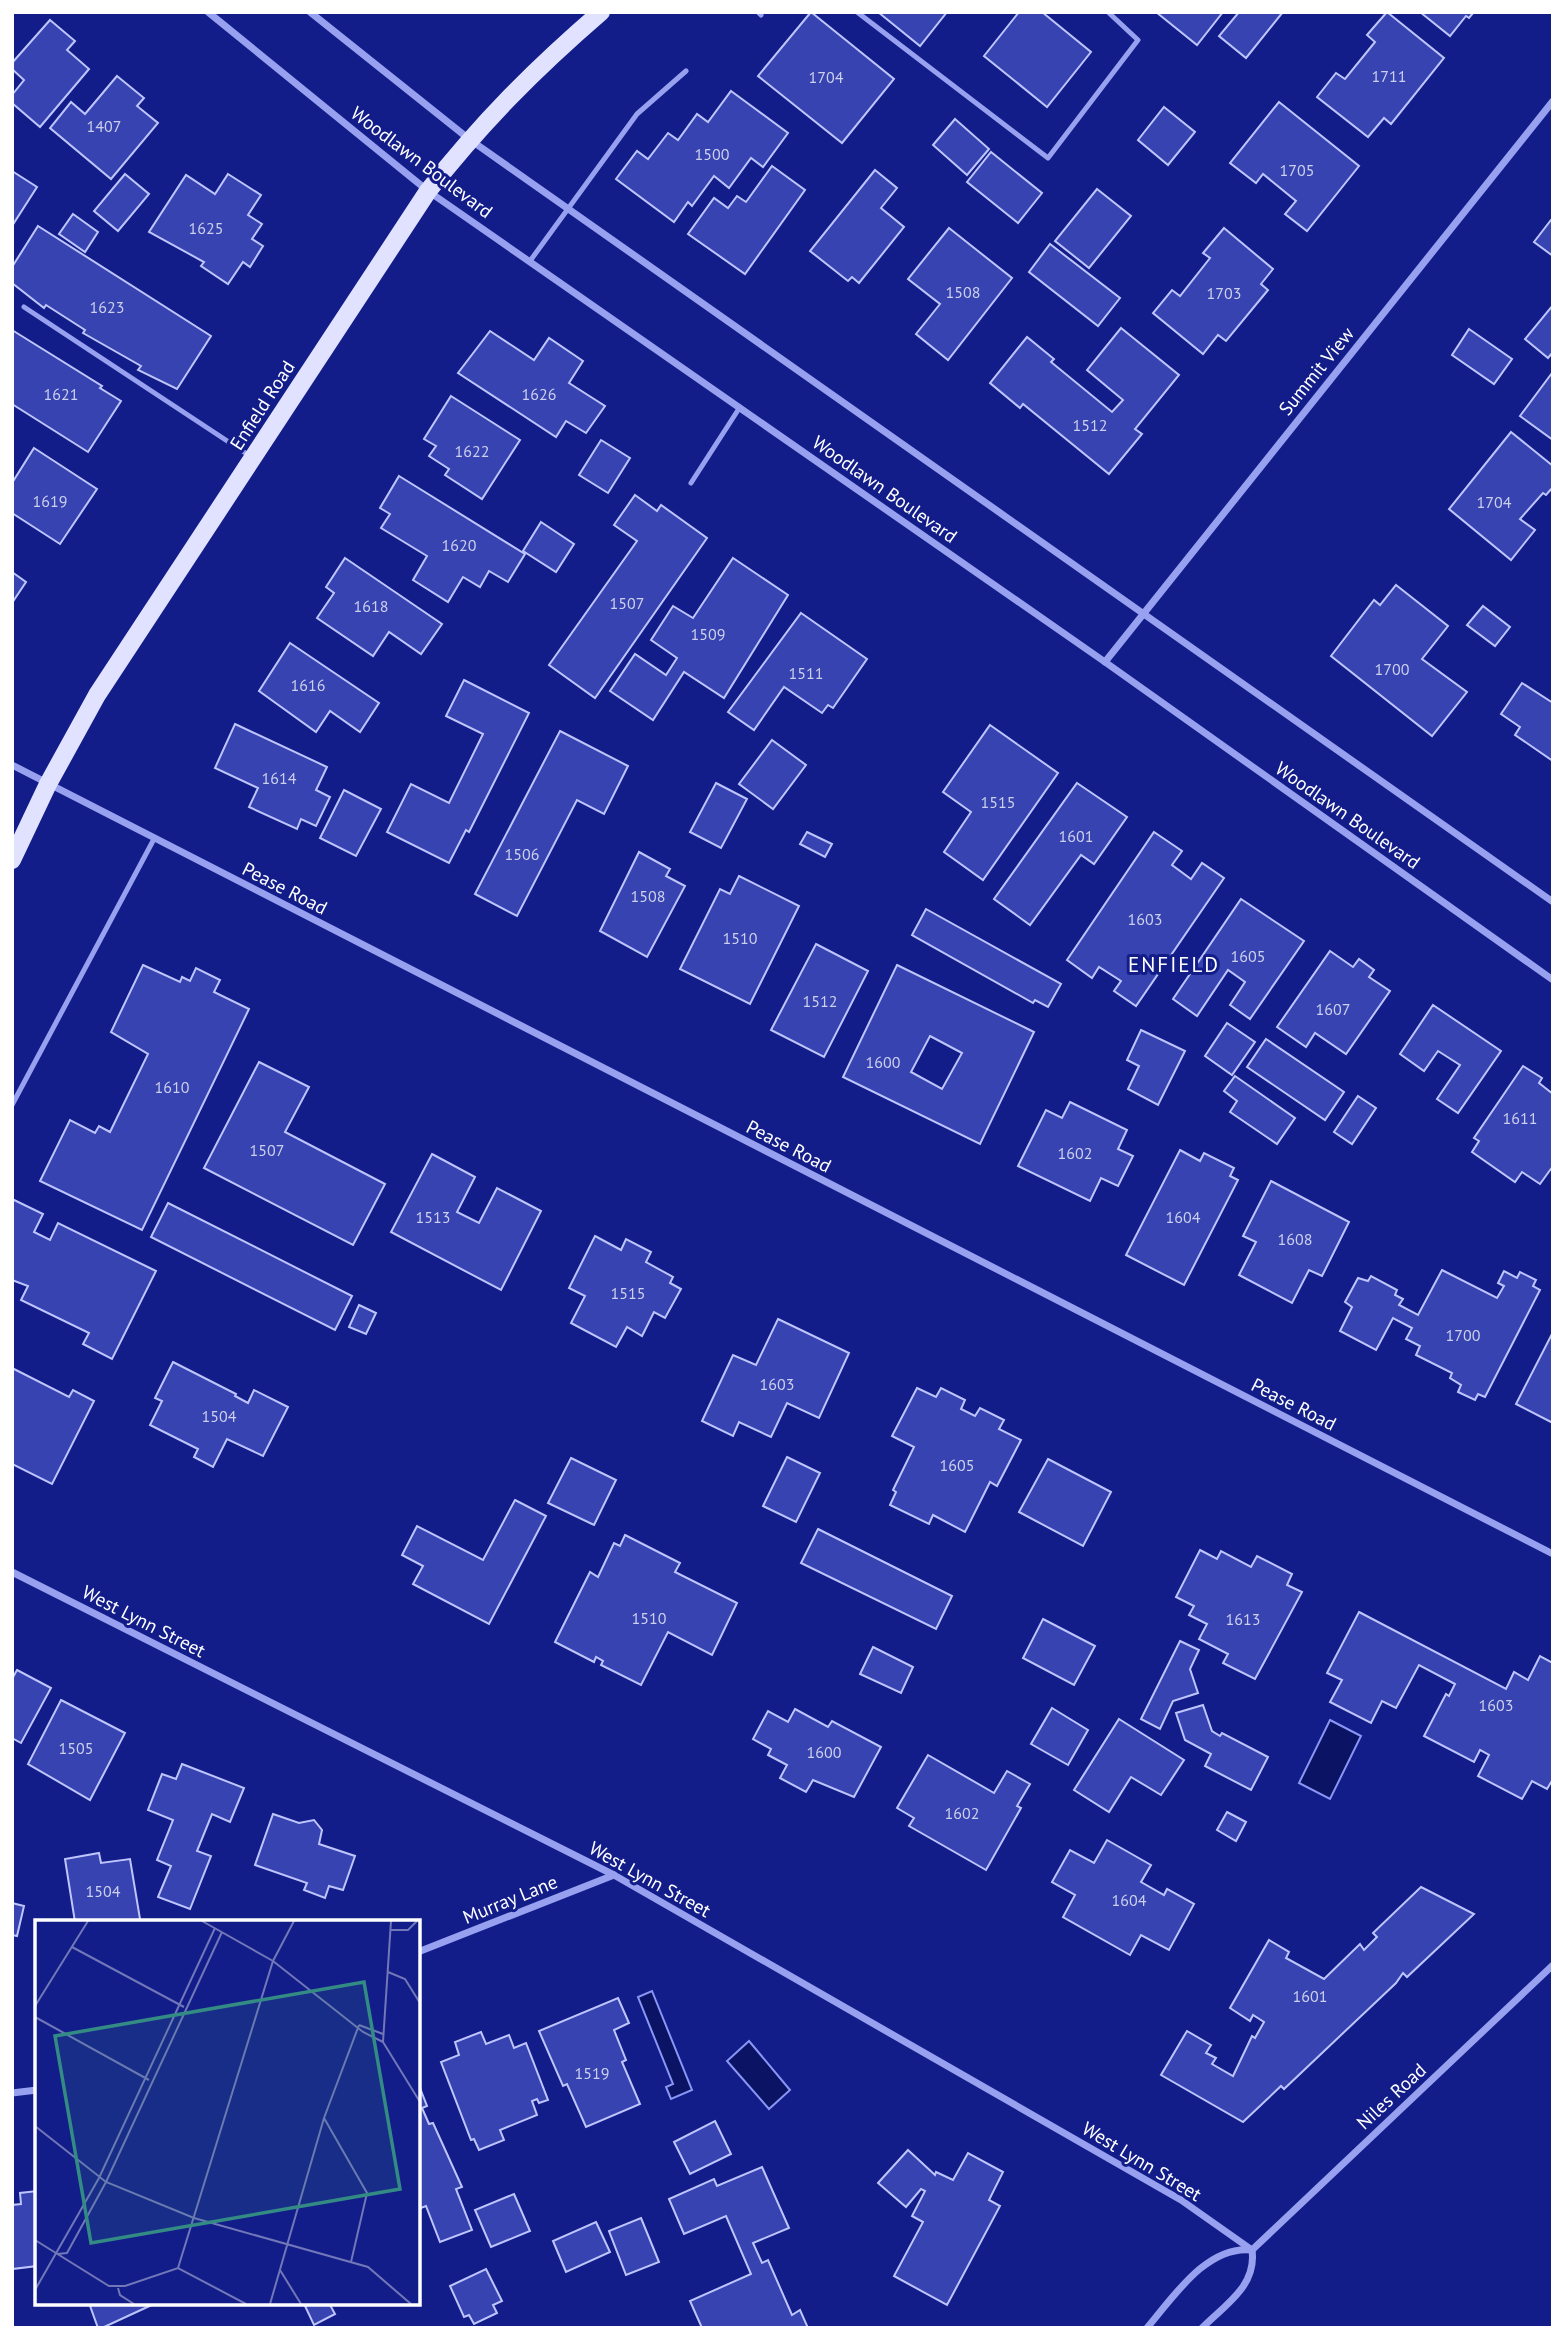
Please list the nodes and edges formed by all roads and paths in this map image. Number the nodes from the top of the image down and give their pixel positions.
1 (208, 12) edge
2 (310, 12) edge
3 (601, 12) edge
4 (857, 12) edge
5 (1108, 12) edge
6 (686, 71) dead end
7 (1553, 102) edge
8 (468, 139) junction
9 (428, 191) junction
10 (567, 209) junction
11 (530, 261) junction
12 (24, 307) dead end
13 (740, 407) junction
14 (253, 458) junction
15 (691, 483) dead end
16 (1143, 613) junction
17 (1105, 662) junction
18 (12, 765) edge
19 (48, 784) junction
20 (154, 839) junction
21 (12, 860) edge
22 (1553, 902) edge
23 (1553, 980) edge
24 (12, 1105) edge
25 (1553, 1554) edge
26 (12, 1573) edge
27 (614, 1875) junction
28 (420, 1951) edge
29 (1553, 1965) edge
30 (35, 2090) edge
31 (12, 2092) edge
32 (1252, 2250) junction
33 (1147, 2328) edge
34 (1202, 2328) edge

1 - 9 street, Woodlawn Boulevard
2 - 8 street
3 - 8 main road, Enfield Road
4 - 5 lane
6 - 10 lane
7 - 16 street, Summit View
8 - 9 main road, Enfield Road
8 - 10 street
9 - 11 street, Woodlawn Boulevard
9 - 14 main road, Enfield Road
10 - 11 lane
10 - 16 street
11 - 13 street, Woodlawn Boulevard
12 - 14 lane
13 - 15 lane
13 - 17 street, Woodlawn Boulevard
14 - 19 main road, Enfield Road
16 - 17 street, Summit View
16 - 22 street
17 - 23 street, Woodlawn Boulevard
18 - 19 street, Pease Road
19 - 20 street, Pease Road
19 - 21 main road, Enfield Road
20 - 24 lane
20 - 25 street, Pease Road
26 - 27 street, West Lynn Street
27 - 28 street, Murray Lane
27 - 32 street, West Lynn Street
29 - 32 street, Niles Road
30 - 31 street
32 - 33 street
32 - 34 street

